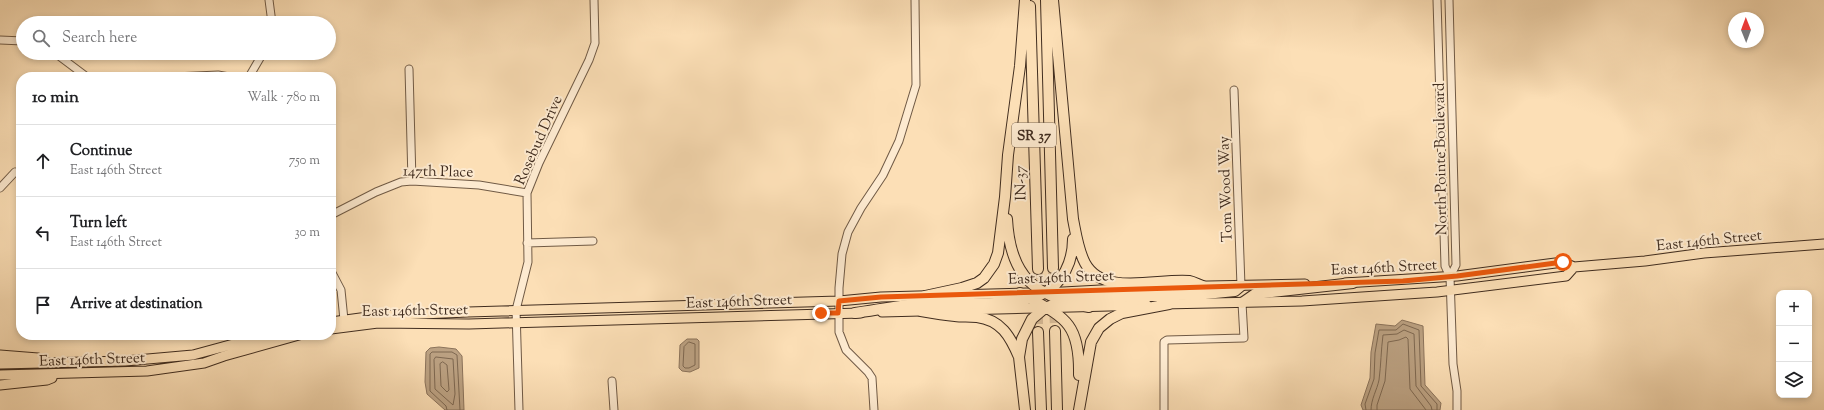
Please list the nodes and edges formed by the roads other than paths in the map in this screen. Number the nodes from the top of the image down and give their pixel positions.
1 (269, 0) edge
2 (594, 0) edge
3 (914, 0) edge
4 (1025, 0) edge
5 (1029, 0) edge
6 (1046, 0) edge
7 (1053, 0) edge
8 (1437, 0) edge
9 (1449, 0) edge
10 (271, 16) edge
11 (0, 40) edge
12 (16, 40) edge
13 (64, 60) edge
14 (259, 60) edge
15 (409, 69) dead end
16 (80, 72) edge
17 (252, 72) edge
18 (1234, 90) dead end
19 (15, 172) dead end
20 (412, 181) junction
21 (0, 188) edge
22 (527, 193) junction
23 (1005, 197) junction
24 (336, 212) edge
25 (1073, 219) junction
26 (593, 241) dead end
27 (527, 243) junction
28 (1824, 244) edge
29 (1574, 267) junction
30 (1053, 268) tunnel mouth
31 (1038, 270) tunnel mouth
32 (1450, 277) junction
33 (336, 280) edge
34 (1353, 283) junction
35 (1203, 286) junction
36 (1241, 286) junction
37 (1451, 291) junction
38 (1020, 293) junction
39 (1045, 293) junction
40 (925, 296) junction
41 (1029, 298) junction
42 (839, 301) junction
43 (1063, 301) junction
44 (1242, 303) junction
45 (1169, 304) junction
46 (1089, 307) junction
47 (1045, 308) junction
48 (920, 311) junction
49 (838, 313) junction
50 (855, 313) junction
51 (516, 316) junction
52 (344, 320) junction
53 (336, 321) edge
54 (336, 328) edge
55 (1055, 330) tunnel mouth
56 (1038, 332) tunnel mouth
57 (248, 340) edge
58 (281, 340) edge
59 (0, 355) edge
60 (1019, 357) junction
61 (52, 363) junction
62 (0, 364) edge
63 (58, 374) junction
64 (0, 375) edge
65 (612, 381) dead end
66 (0, 384) edge
67 (1079, 408) edge
68 (520, 410) edge
69 (614, 410) edge
70 (874, 410) edge
71 (1024, 410) edge
72 (1041, 410) edge
73 (1057, 410) edge
74 (1164, 410) edge
75 (1457, 410) edge

1 - 10 street
2 - 22 street, Rosebud Drive
3 - 42 street
4 - 23 highway
5 - 31 highway, IN-37 / SR 37
6 - 30 highway, IN-37 / SR 37
7 - 25 highway
8 - 32 street, North Pointe Boulevard
9 - 32 street, North Pointe Boulevard
11 - 12 street
13 - 16 street
14 - 17 street
15 - 20 street
18 - 36 street, Tom Wood Way
19 - 21 street
20 - 22 street, 147th Place
20 - 24 street, 147th Place
22 - 27 street, Rosebud Drive
23 - 39 highway
23 - 40 highway
25 - 35 highway
25 - 39 highway
26 - 27 street
27 - 51 street, Rosebud Drive
28 - 29 main road, East 146th Street
29 - 32 main road, East 146th Street
29 - 37 main road, East 146th Street
32 - 34 main road, East 146th Street
32 - 37 street
33 - 52 street
34 - 36 main road, East 146th Street
34 - 44 highway
35 - 36 main road, East 146th Street
35 - 39 main road, East 146th Street
36 - 43 highway
37 - 44 main road, East 146th Street
37 - 75 street
38 - 39 main road, East 146th Street
38 - 40 main road, East 146th Street
38 - 41 highway
39 - 41 highway
39 - 43 highway
40 - 42 main road, East 146th Street
41 - 47 highway
41 - 50 highway
42 - 49 street
42 - 51 main road, East 146th Street
43 - 46 highway
43 - 47 highway
44 - 45 main road, East 146th Street
44 - 74 street
45 - 46 main road, East 146th Street
45 - 67 highway
46 - 47 main road, East 146th Street
47 - 48 main road, East 146th Street
47 - 60 highway
47 - 67 highway
48 - 50 main road, East 146th Street
48 - 60 highway
49 - 50 main road, East 146th Street
49 - 51 main road, East 146th Street
49 - 70 street
51 - 52 main road, East 146th Street
51 - 54 main road, East 146th Street
51 - 68 street, Rosebud Drive
52 - 53 main road, East 146th Street
55 - 73 highway
56 - 72 highway
57 - 61 main road, East 146th Street
58 - 63 main road, East 146th Street
59 - 61 main road
60 - 71 highway
61 - 62 main road, East 146th Street
63 - 64 main road, East 146th Street
63 - 66 main road
65 - 69 street

